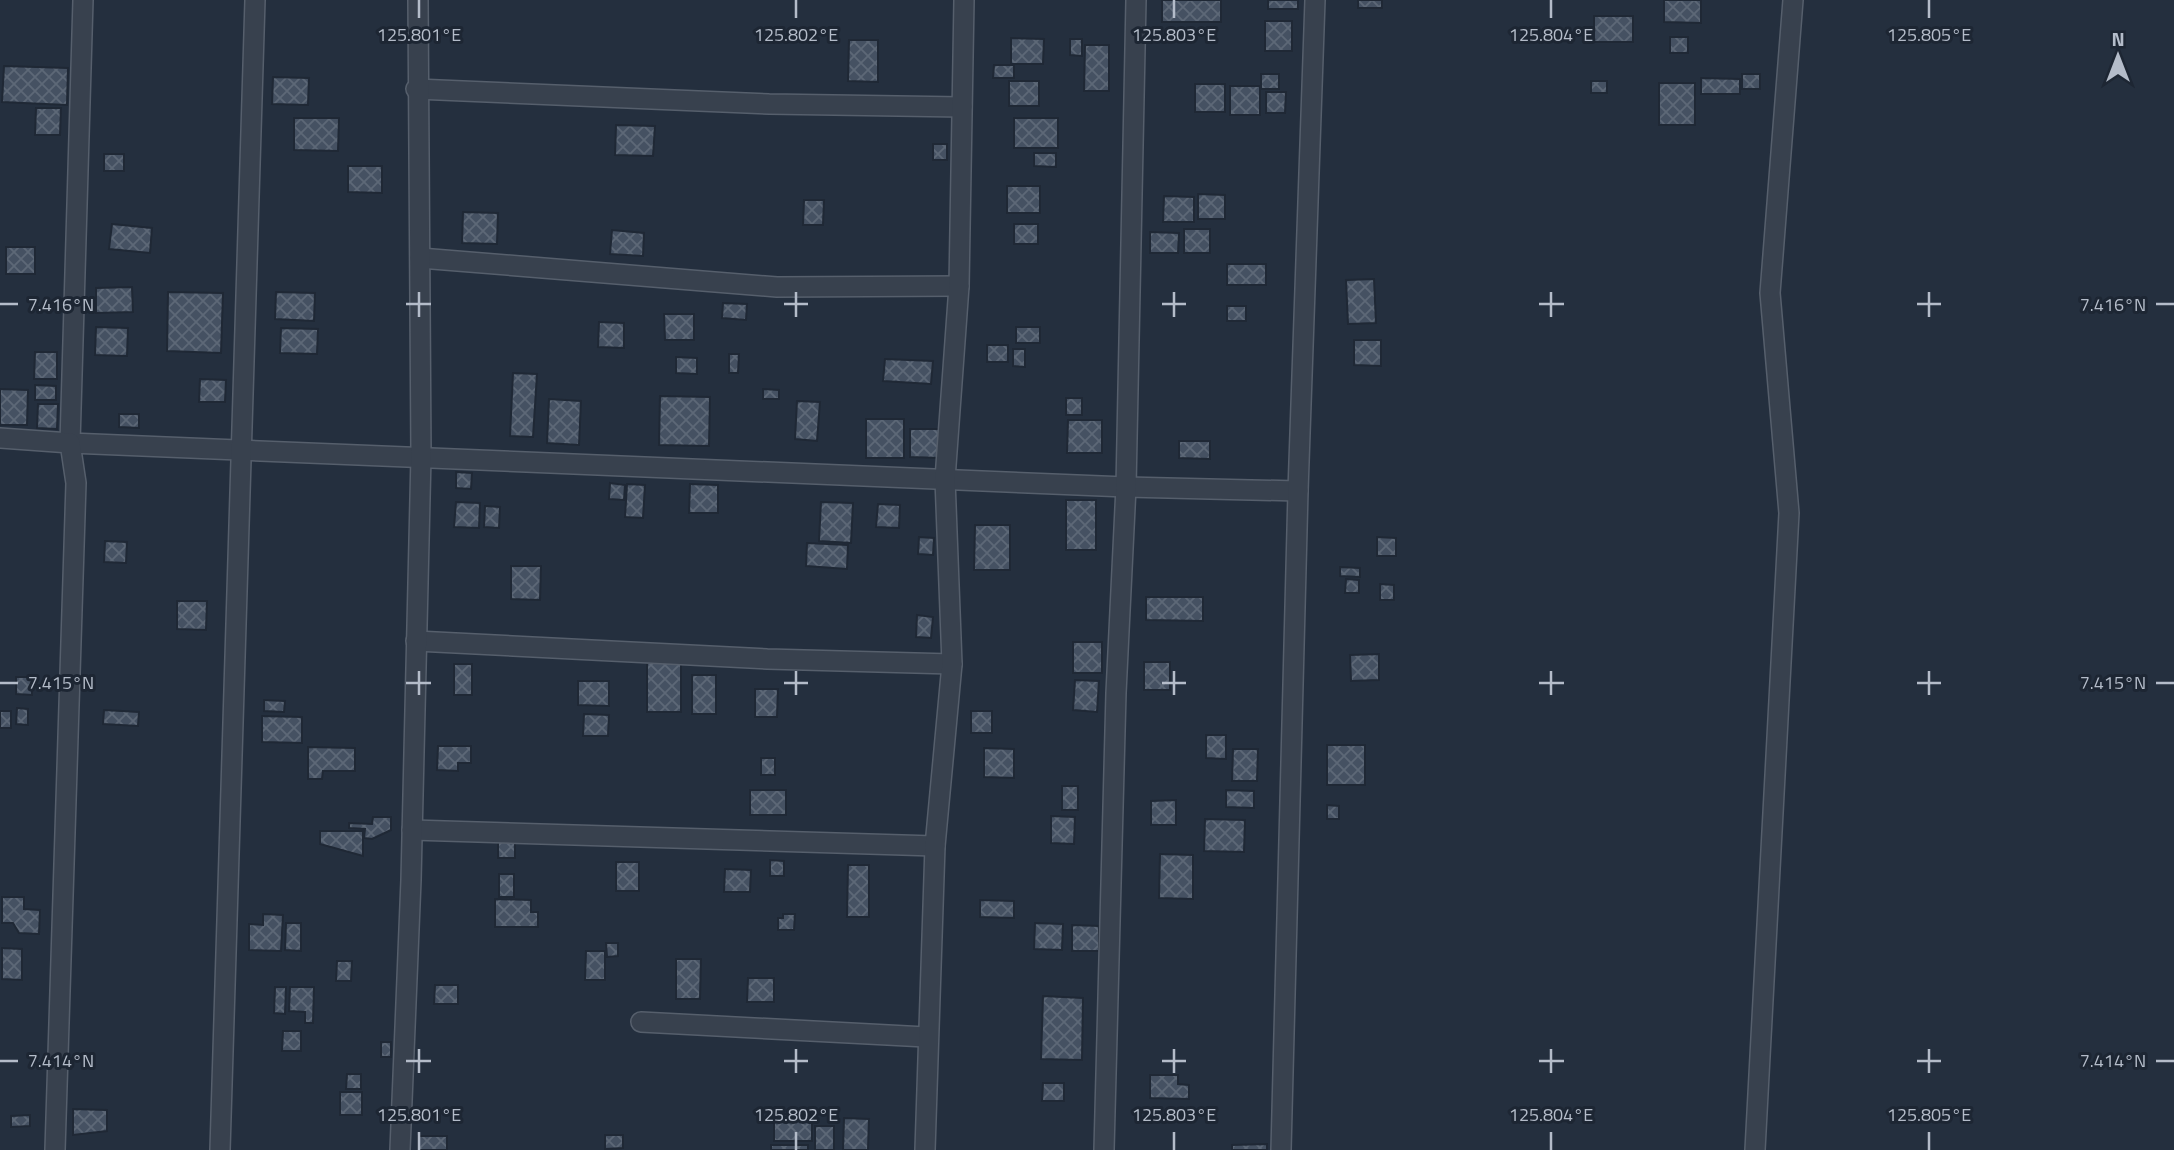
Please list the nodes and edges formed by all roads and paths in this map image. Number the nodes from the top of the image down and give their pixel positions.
1 (83, 0) edge
2 (255, 0) edge
3 (418, 0) edge
4 (964, 0) edge
5 (1136, 0) edge
6 (1315, 0) edge
7 (1793, 0) edge
8 (416, 89) junction
9 (962, 107) junction
10 (420, 258) junction
11 (959, 286) junction
12 (0, 438) edge
13 (70, 443) junction
14 (243, 451) junction
15 (421, 456) junction
16 (945, 479) junction
17 (1125, 487) junction
18 (1298, 491) junction
19 (416, 641) junction
20 (952, 664) junction
21 (412, 830) junction
22 (935, 846) junction
23 (641, 1022) dead end
24 (926, 1037) junction
25 (55, 1150) edge
26 (220, 1150) edge
27 (400, 1150) edge
28 (925, 1150) edge
29 (1104, 1150) edge
30 (1281, 1150) edge
31 (1755, 1150) edge

1 - 13 street
2 - 14 street
3 - 8 street
4 - 9 street
5 - 17 street
6 - 18 street
7 - 31 street
8 - 9 street
8 - 10 street
9 - 11 street
10 - 11 street
10 - 15 street
11 - 16 street
12 - 13 street
13 - 14 street
13 - 25 street
14 - 15 street
14 - 26 street
15 - 16 street
15 - 19 street
16 - 17 street
16 - 20 street
17 - 18 street
17 - 29 street
18 - 30 street
19 - 20 street
19 - 21 street
20 - 22 street
21 - 22 street
21 - 27 street
22 - 24 street
23 - 24 street
24 - 28 street

